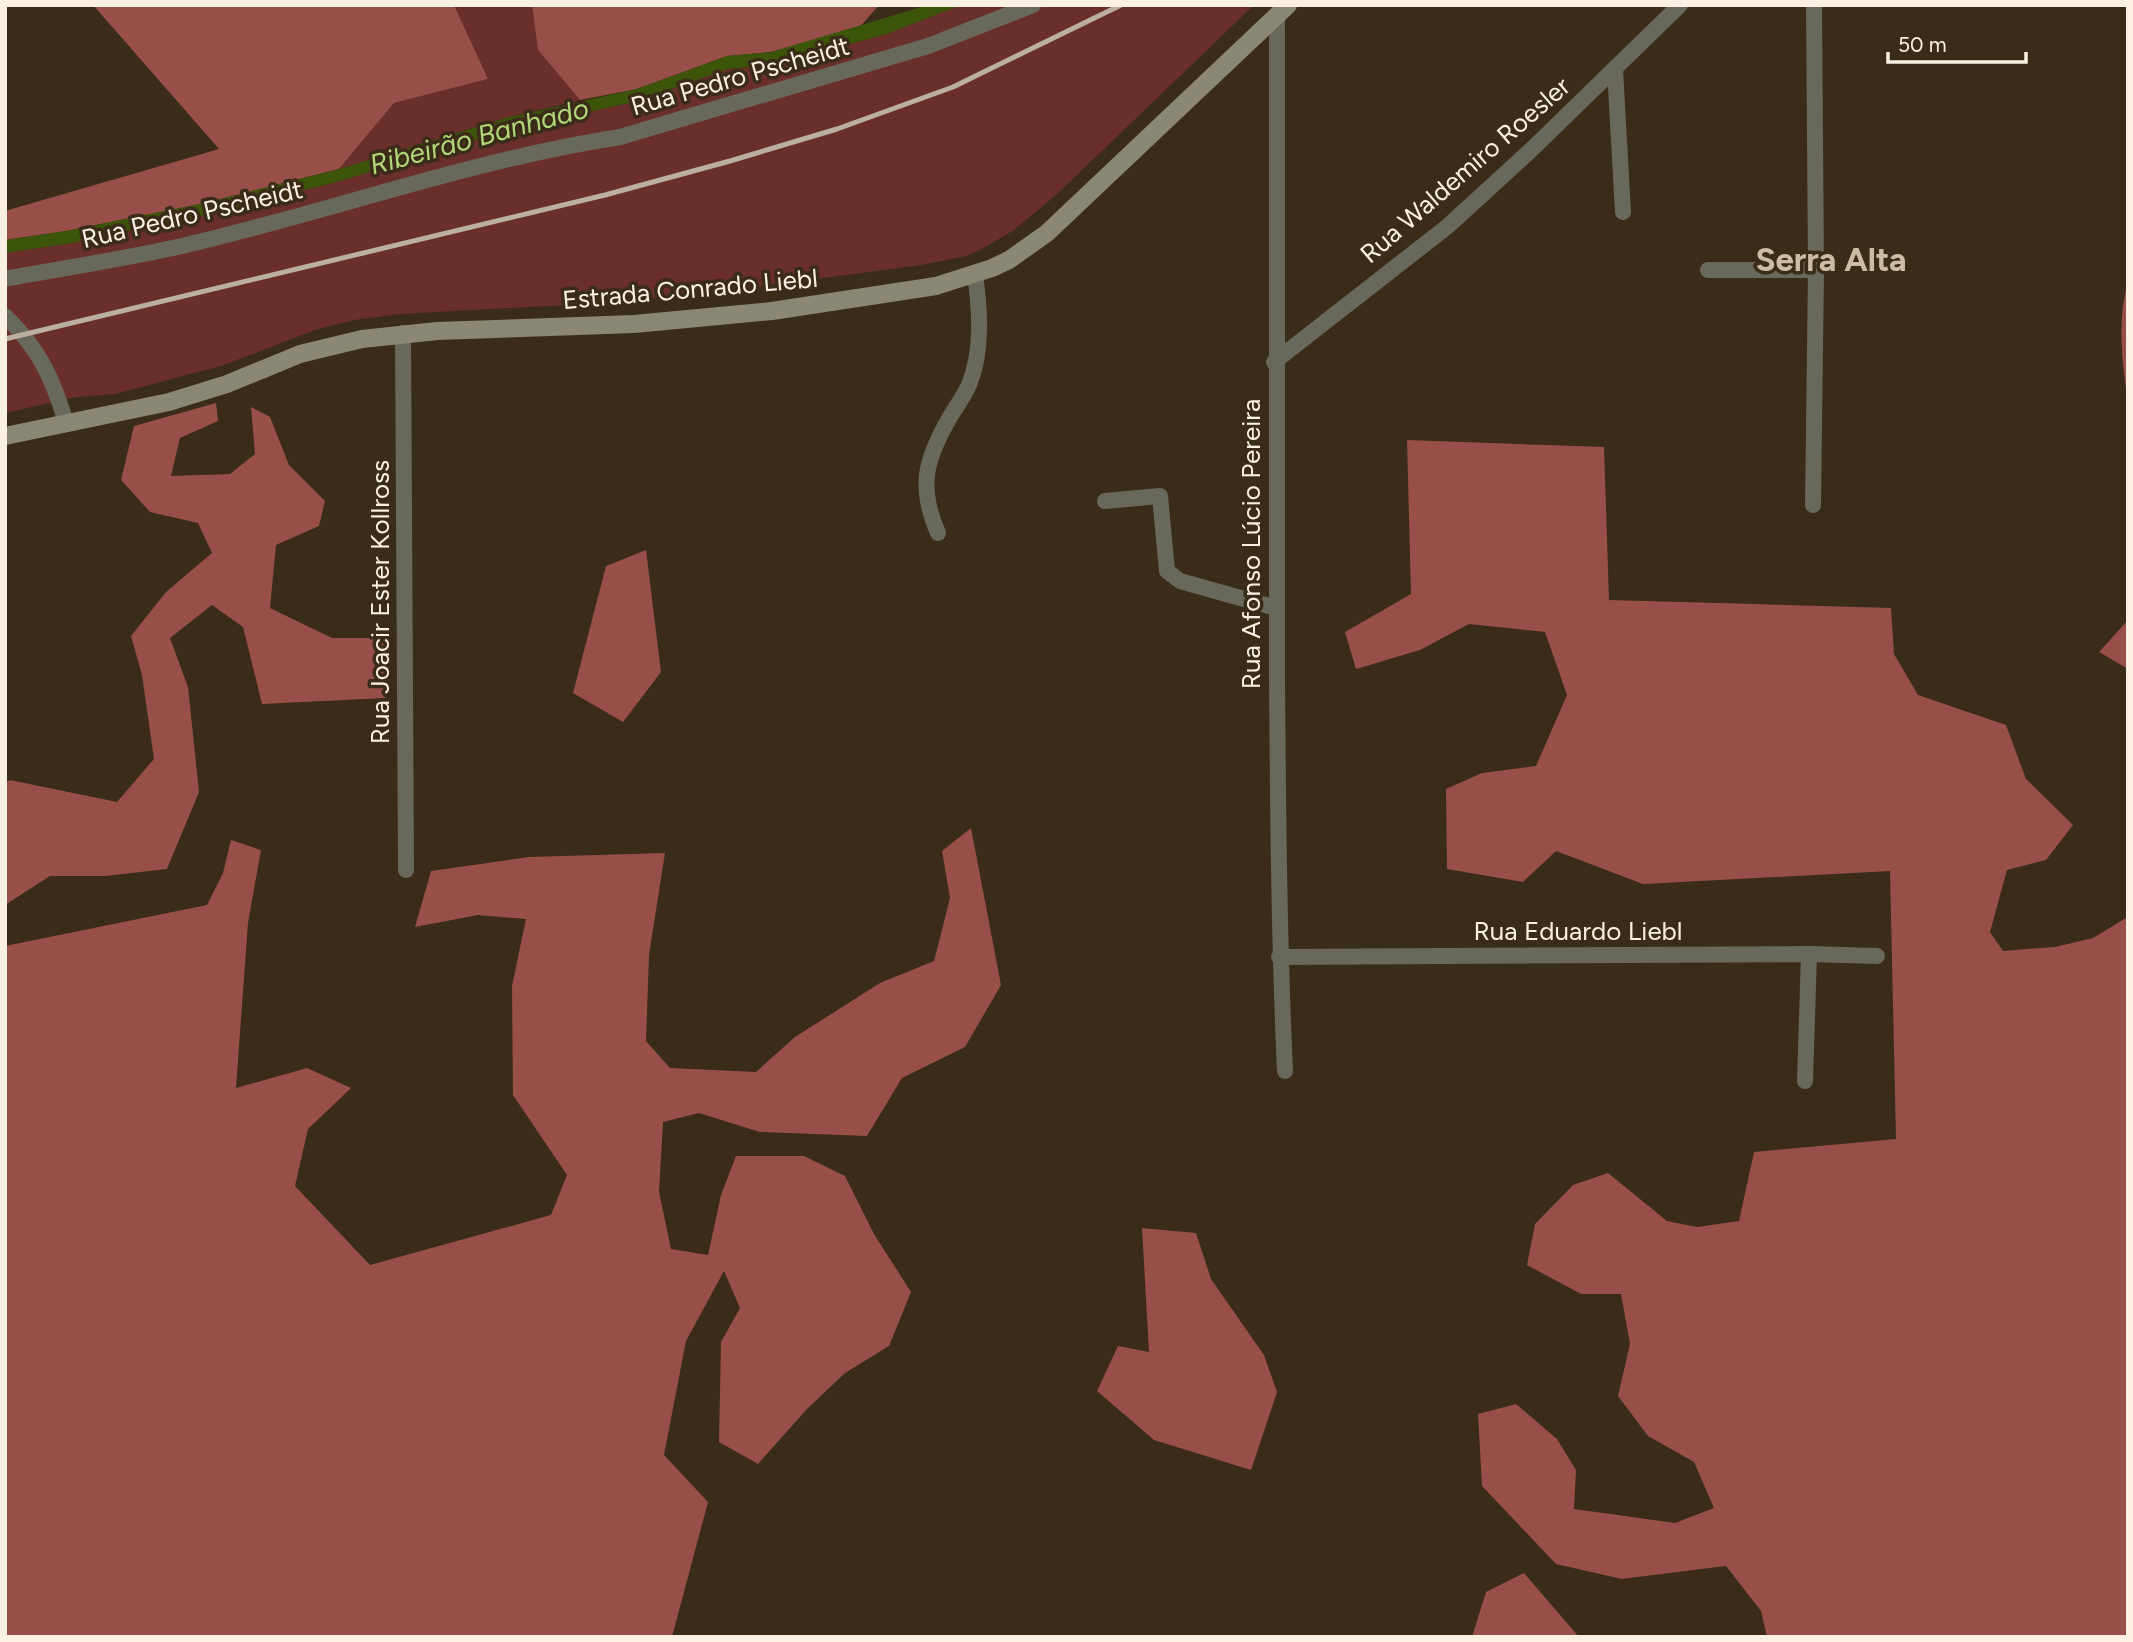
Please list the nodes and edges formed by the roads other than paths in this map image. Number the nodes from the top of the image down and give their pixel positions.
1 (1033, 5) edge
2 (1680, 5) edge
3 (1814, 5) edge
4 (1283, 11) edge
5 (1615, 69) junction
6 (1623, 212) dead end
7 (1708, 270) dead end
8 (1816, 270) junction
9 (975, 274) junction
10 (5, 279) edge
11 (5, 316) edge
12 (403, 333) junction
13 (1274, 362) junction
14 (66, 423) junction
15 (5, 436) edge
16 (1105, 501) dead end
17 (1813, 505) dead end
18 (939, 533) dead end
19 (1276, 608) junction
20 (407, 870) dead end
21 (1809, 954) junction
22 (1877, 956) dead end
23 (1279, 957) junction
24 (1285, 1071) dead end
25 (1805, 1081) dead end

1 - 10 street, Rua Pedro Pscheidt
2 - 5 street, Rua Waldemiro Roesler
3 - 8 street
4 - 9 main road, Estrada Conrado Liebl
4 - 13 street, Rua Afonso Lúcio Pereira
5 - 6 street
5 - 13 street, Rua Waldemiro Roesler
7 - 8 street
8 - 17 street
9 - 12 main road, Estrada Conrado Liebl
9 - 18 street
11 - 14 street
12 - 14 main road, Estrada Conrado Liebl
12 - 20 street, Rua Joacir Ester Kollross
13 - 19 street, Rua Afonso Lúcio Pereira
14 - 15 main road, Estrada Conrado Liebl
16 - 19 street
19 - 23 street, Rua Afonso Lúcio Pereira
21 - 22 street, Rua Eduardo Liebl
21 - 23 street, Rua Eduardo Liebl
21 - 25 street
23 - 24 street, Rua Afonso Lúcio Pereira

